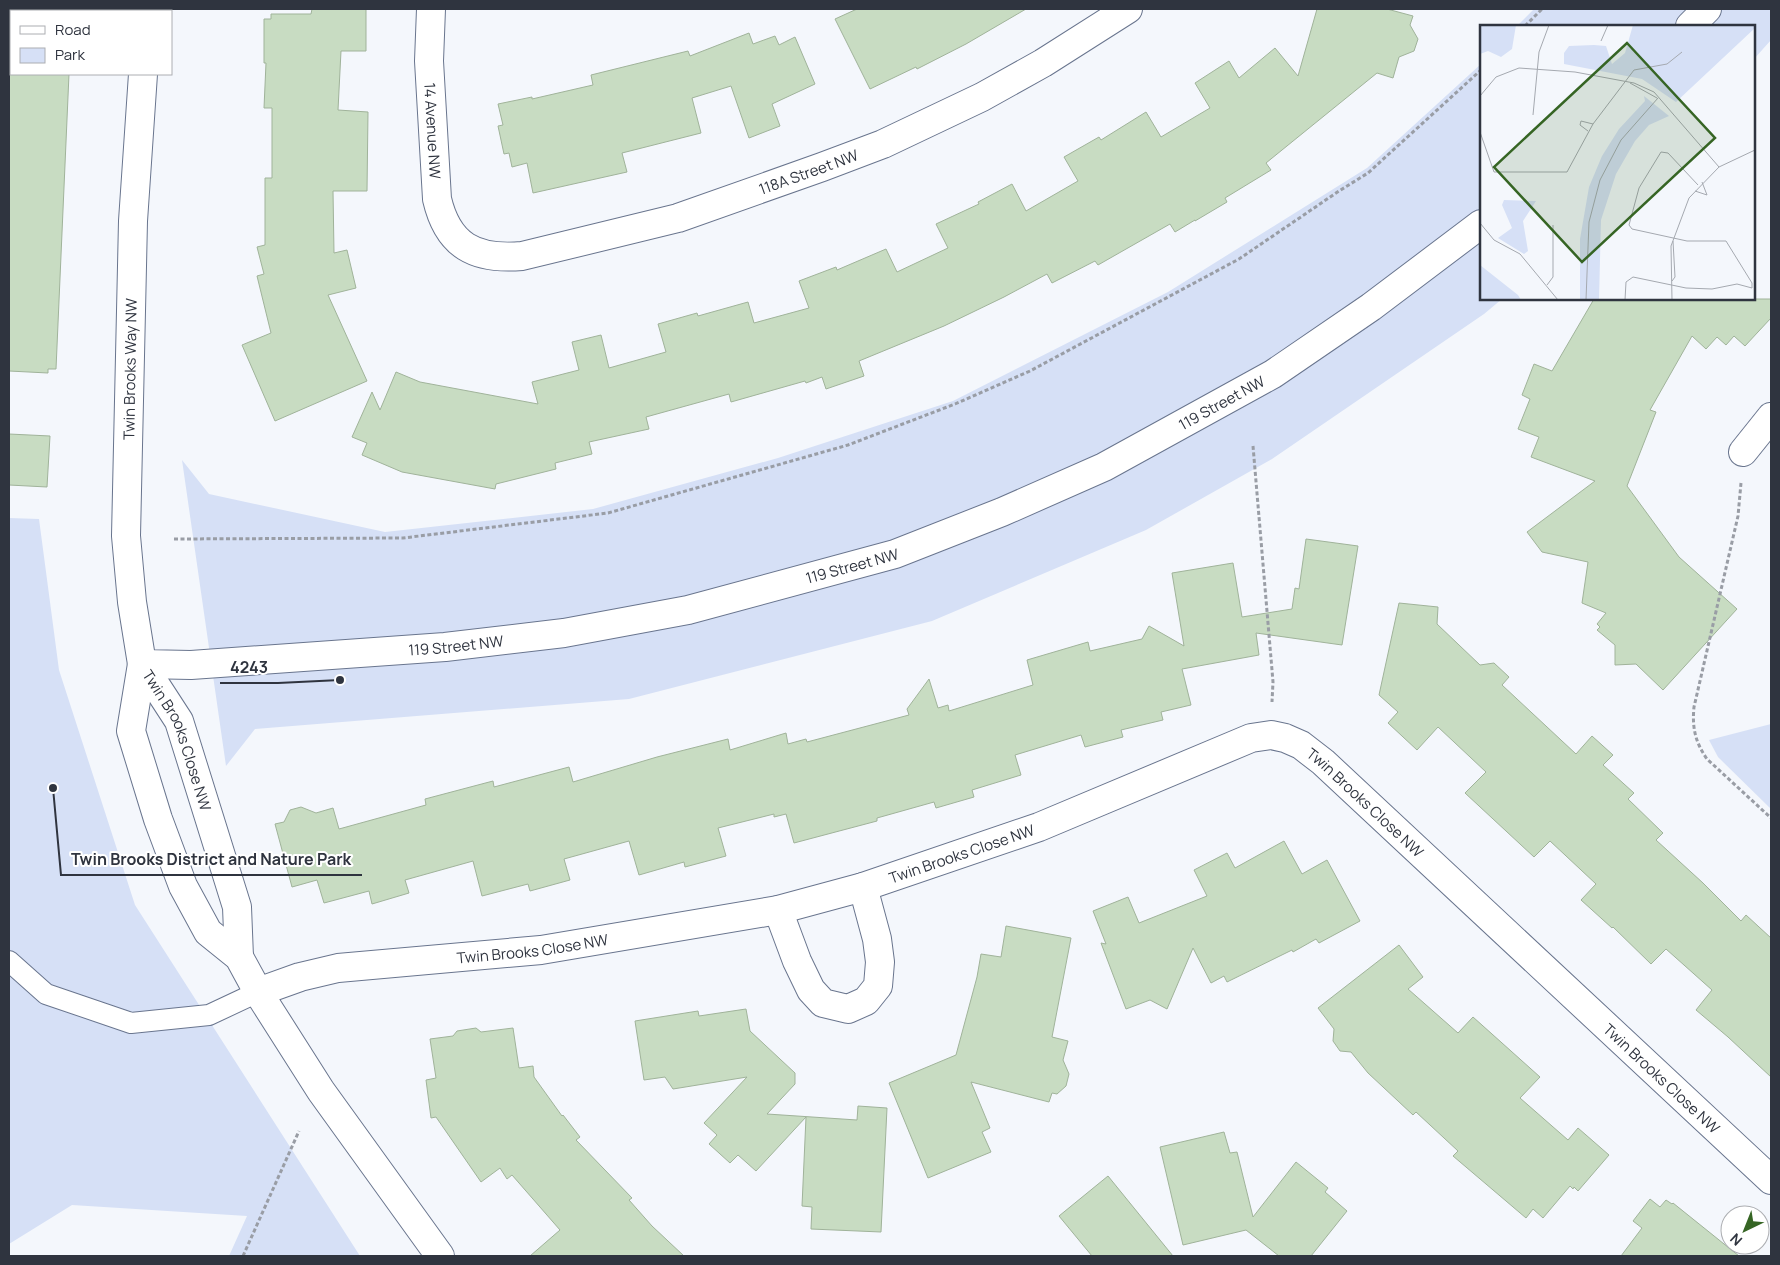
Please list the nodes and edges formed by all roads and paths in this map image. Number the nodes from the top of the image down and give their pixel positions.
1 (431, 9) edge
2 (1128, 9) edge
3 (1542, 9) edge
4 (1706, 9) edge
5 (1526, 25) edge
6 (1691, 25) edge
7 (1480, 71) edge
8 (143, 75) edge
9 (1480, 225) edge
10 (462, 245) joint
11 (1771, 417) edge
12 (1253, 446) dead end
13 (1743, 452) joint
14 (174, 539) dead end
15 (142, 664) junction
16 (1272, 735) junction
17 (1771, 818) edge
18 (863, 887) junction
19 (778, 910) junction
20 (239, 957) junction
21 (9, 961) edge
22 (258, 992) junction
23 (299, 1131) dead end
24 (1771, 1180) edge
25 (243, 1256) edge
26 (440, 1256) edge

1 - 10 street, 14 Avenue NW
2 - 10 street, 118A Street NW
3 - 5 path
4 - 6 street
7 - 14 path
8 - 15 street, Twin Brooks Way NW
9 - 15 street, 119 Street NW
11 - 13 street
12 - 16 path
13 - 17 path
15 - 20 street, Twin Brooks Close NW
15 - 20 street, Twin Brooks Close NW
16 - 18 street, Twin Brooks Close NW
16 - 24 street, Twin Brooks Close NW
18 - 19 street, Twin Brooks Close NW
18 - 19 street
19 - 22 street, Twin Brooks Close NW
20 - 22 street, Twin Brooks Close NW
21 - 22 lane
22 - 26 street, Twin Brooks Close NW
23 - 25 path

